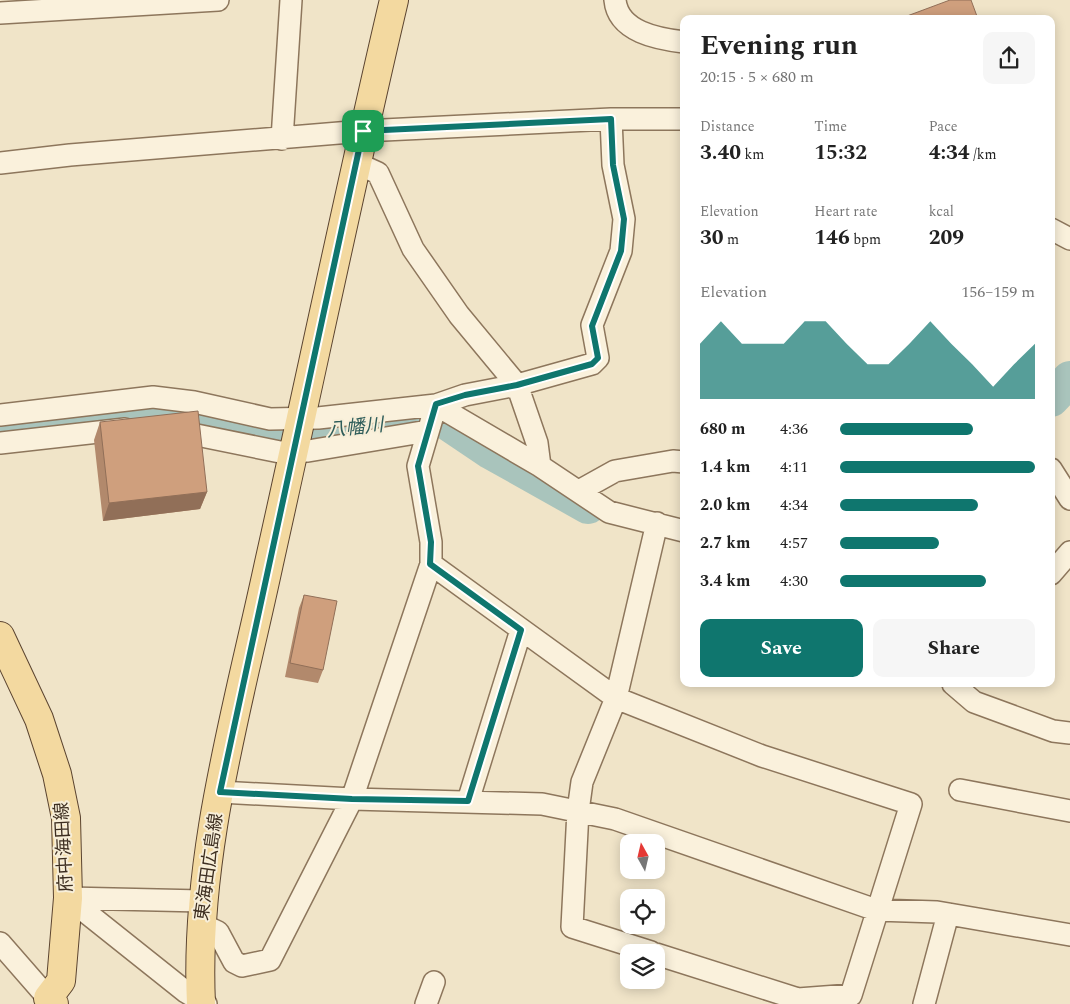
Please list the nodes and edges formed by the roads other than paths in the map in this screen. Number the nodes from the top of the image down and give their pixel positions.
1 (218, 0) edge
2 (291, 0) edge
3 (394, 0) edge
4 (615, 0) edge
5 (0, 13) edge
6 (680, 42) edge
7 (611, 119) junction
8 (680, 119) edge
9 (363, 131) junction
10 (282, 139) junction
11 (0, 163) edge
12 (356, 163) junction
13 (1055, 231) edge
14 (1070, 239) edge
15 (517, 385) junction
16 (436, 404) junction
17 (0, 415) edge
18 (301, 419) junction
19 (428, 431) junction
20 (0, 444) edge
21 (294, 451) junction
22 (680, 462) edge
23 (540, 466) junction
24 (1055, 475) edge
25 (579, 492) junction
26 (1070, 499) edge
27 (658, 523) junction
28 (680, 530) edge
29 (1070, 552) edge
30 (430, 564) junction
31 (1055, 569) edge
32 (521, 630) junction
33 (0, 636) edge
34 (956, 687) edge
35 (616, 698) junction
36 (1070, 733) edge
37 (960, 790) dead end
38 (220, 792) junction
39 (352, 799) junction
40 (468, 801) junction
41 (578, 811) junction
42 (1070, 811) edge
43 (68, 898) junction
44 (876, 910) junction
45 (201, 912) junction
46 (948, 914) junction
47 (1070, 935) edge
48 (0, 943) edge
49 (626, 944) edge
50 (665, 957) edge
51 (8, 964) edge
52 (434, 982) dead end
53 (51, 1001) edge
54 (202, 1003) edge
55 (426, 1004) edge
56 (924, 1004) edge

1 - 5 street
2 - 10 street
3 - 9 main road, 東海田広島線
4 - 6 street
7 - 8 street
7 - 9 street
7 - 15 street
9 - 10 street
9 - 12 main road, 東海田広島線
10 - 11 street
12 - 15 street
12 - 18 main road, 東海田広島線
13 - 14 street
15 - 16 street
15 - 23 street
16 - 18 street
16 - 19 street
16 - 23 street
17 - 18 street
18 - 21 main road, 東海田広島線
19 - 21 street
19 - 30 street
20 - 21 street
21 - 38 main road, 東海田広島線
22 - 25 street
23 - 25 street
24 - 26 street
25 - 27 street
27 - 28 street
27 - 35 street
29 - 31 street
30 - 32 street
30 - 39 street
32 - 35 street
32 - 40 street
33 - 43 main road, 府中海田線
34 - 36 street
35 - 41 street
35 - 44 street
37 - 42 street
38 - 39 street
38 - 45 main road, 東海田広島線
39 - 40 street
39 - 45 street
40 - 41 street
41 - 44 street
41 - 49 street
43 - 45 street
43 - 53 main road, 府中海田線
43 - 54 street
44 - 46 street
44 - 50 street
45 - 54 main road, 東海田広島線
46 - 47 street
46 - 56 street
48 - 51 street
51 - 53 street
52 - 55 street

